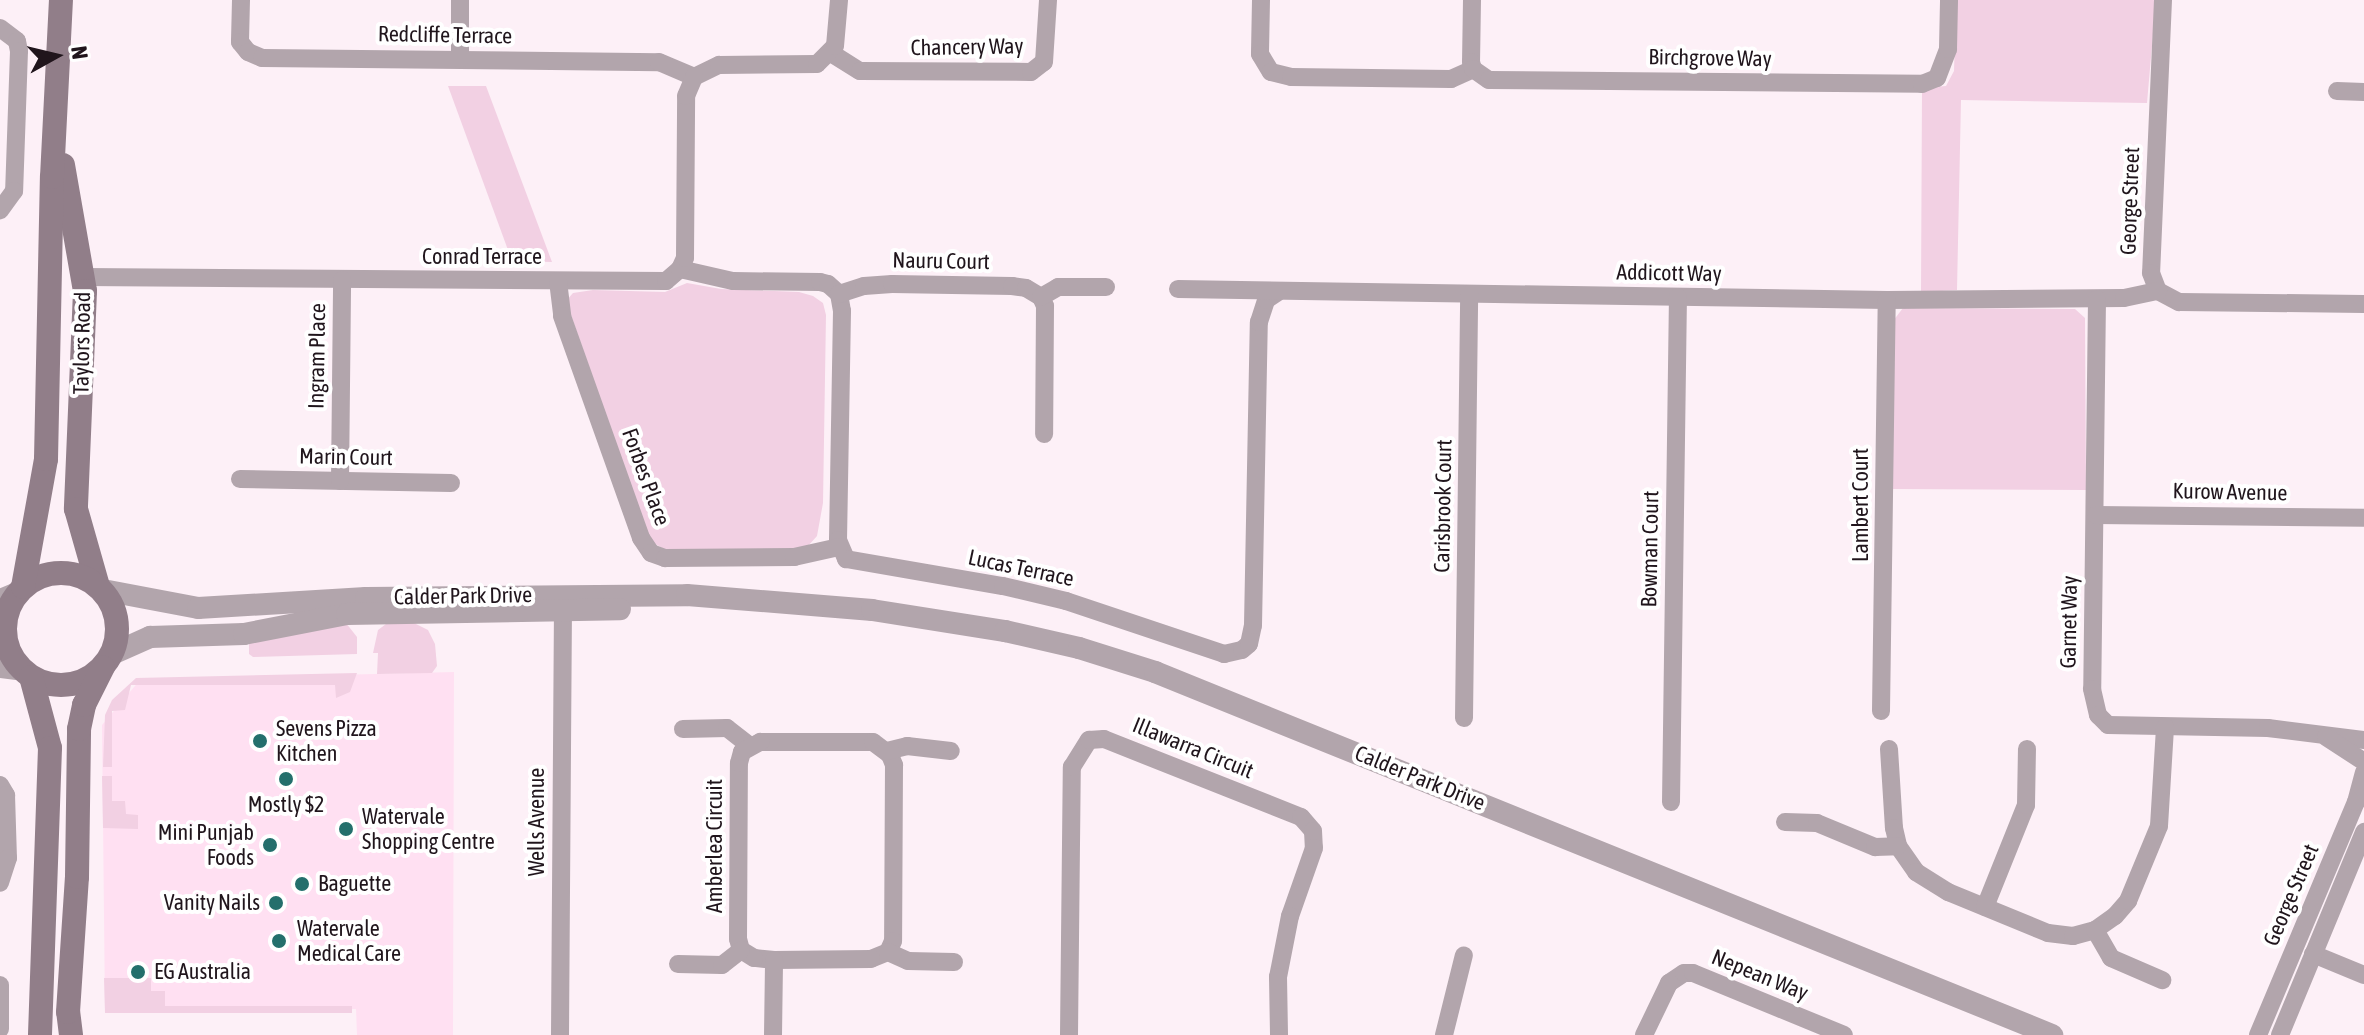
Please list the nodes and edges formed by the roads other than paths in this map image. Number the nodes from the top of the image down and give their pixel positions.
1 (61, 0) edge
2 (241, 0) edge
3 (460, 0) edge
4 (839, 0) edge
5 (1048, 0) edge
6 (1261, 0) edge
7 (1472, 0) edge
8 (1949, 0) edge
9 (2163, 0) edge
10 (0, 28) edge
11 (831, 53) junction
12 (460, 59) junction
13 (1473, 69) junction
14 (694, 77) junction
15 (2337, 91) dead end
16 (2364, 92) edge
17 (58, 99) junction
18 (0, 210) edge
19 (680, 269) junction
20 (49, 277) junction
21 (83, 277) junction
22 (342, 280) junction
23 (558, 281) junction
24 (1106, 287) dead end
25 (1178, 289) dead end
26 (2158, 291) junction
27 (1278, 292) junction
28 (839, 294) junction
29 (1469, 294) junction
30 (1041, 297) junction
31 (1678, 297) junction
32 (2097, 299) junction
33 (1887, 300) junction
34 (2364, 304) edge
35 (1044, 434) dead end
36 (240, 479) dead end
37 (340, 481) junction
38 (451, 483) dead end
39 (2096, 515) junction
40 (2364, 518) edge
41 (839, 547) junction
42 (101, 588) junction
43 (13, 594) edge
44 (563, 602) junction
45 (366, 606) junction
46 (108, 660) junction
47 (18, 672) edge
48 (1881, 711) dead end
49 (1464, 718) dead end
50 (2165, 727) junction
51 (683, 729) dead end
52 (2324, 735) junction
53 (2364, 740) edge
54 (750, 746) junction
55 (1889, 749) dead end
56 (2027, 749) dead end
57 (887, 751) junction
58 (951, 751) dead end
59 (2364, 762) edge
60 (0, 785) edge
61 (1671, 802) dead end
62 (1785, 822) dead end
63 (2364, 832) edge
64 (1898, 846) junction
65 (0, 883) edge
66 (1985, 907) junction
67 (2095, 930) junction
68 (741, 950) junction
69 (888, 952) junction
70 (2313, 954) junction
71 (1464, 955) dead end
72 (774, 960) junction
73 (954, 962) dead end
74 (678, 964) dead end
75 (2364, 975) edge
76 (2162, 980) dead end
77 (0, 985) edge
78 (1998, 1012) junction
79 (0, 1029) edge
80 (40, 1035) edge
81 (71, 1035) edge
82 (560, 1035) edge
83 (773, 1035) edge
84 (1069, 1035) edge
85 (1279, 1035) edge
86 (1444, 1035) edge
87 (1644, 1035) edge
88 (1844, 1035) edge
89 (2032, 1035) edge
90 (2052, 1035) edge
91 (2258, 1035) edge
92 (2280, 1035) edge

1 - 17 main road, Taylors Road
2 - 12 street, Redcliffe Terrace
3 - 12 street
4 - 11 street
5 - 11 street, Chancery Way
6 - 13 street
7 - 13 street
8 - 13 street, Birchgrove Way
9 - 26 street, George Street
10 - 18 street
11 - 14 street
12 - 14 street, Redcliffe Terrace
14 - 19 street
15 - 16 street
17 - 20 main road, Taylors Road
17 - 21 main road, Taylors Road
19 - 23 street, Conrad Terrace
19 - 28 street
20 - 21 main road
20 - 43 main road, Taylors Road
21 - 22 street, Conrad Terrace
21 - 42 main road, Taylors Road
22 - 23 street, Conrad Terrace
22 - 37 street, Ingram Place
23 - 41 street, Forbes Place
24 - 30 street
25 - 27 street, Addicott Way
26 - 32 street, Addicott Way
26 - 34 street
27 - 29 street, Addicott Way
27 - 41 street, Lucas Terrace
28 - 30 street, Nauru Court
28 - 41 street
29 - 31 street, Addicott Way
29 - 49 street, Carisbrook Court
30 - 35 street
31 - 33 street, Addicott Way
31 - 61 street, Bowman Court
32 - 33 street, Addicott Way
32 - 39 street, Garnet Way
33 - 48 street, Lambert Court
36 - 37 street, Marin Court
37 - 38 street, Marin Court
39 - 40 street, Kurow Avenue
39 - 50 street, Garnet Way
42 - 43 main road
42 - 45 street, Calder Park Drive
42 - 46 main road
43 - 47 main road
44 - 45 street, Calder Park Drive
44 - 78 street, Calder Park Drive
44 - 82 street, Wells Avenue
45 - 46 street, Calder Park Drive
46 - 47 main road
46 - 81 main road
47 - 80 main road
50 - 52 street, Garnet Way
50 - 67 street
51 - 54 street
52 - 53 street, Garnet Way
52 - 59 street, Garnet Way
54 - 57 street
54 - 68 street, Amberlea Circuit
55 - 64 street
56 - 66 street
57 - 58 street
57 - 69 street
59 - 91 street, George Street
60 - 65 street
62 - 64 street
63 - 70 street, George Street
64 - 66 street
66 - 67 street
67 - 76 street
68 - 72 street
68 - 74 street
69 - 72 street
69 - 73 street
70 - 75 street
70 - 92 street, George Street
71 - 86 street
72 - 83 street
77 - 79 street
78 - 89 street, Calder Park Drive
78 - 90 street, Calder Park Drive
84 - 85 street, Illawarra Circuit
87 - 88 street, Nepean Way

